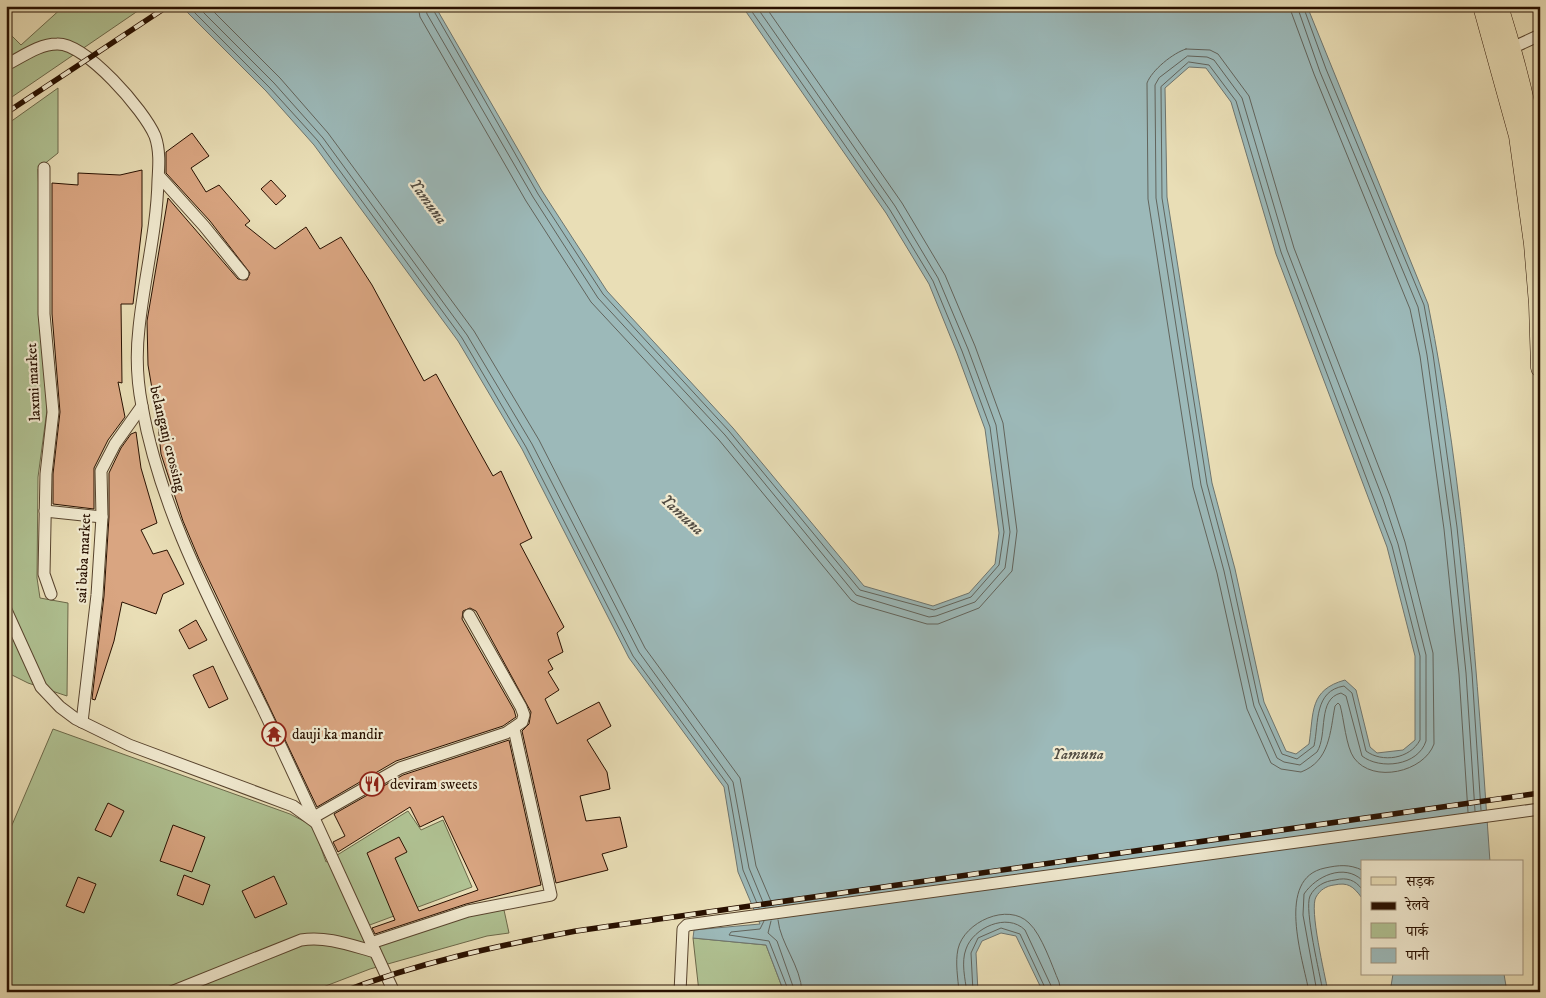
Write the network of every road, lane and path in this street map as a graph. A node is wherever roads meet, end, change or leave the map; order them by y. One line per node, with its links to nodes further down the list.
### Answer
1 (1482, 6): 11 (main road)
2 (1499, 6): 4 (main road)
3 (1540, 35): 4 (street)
4 (1512, 48): 6 (main road)
5 (6, 65): 8 (street, belanganj crossing)
6 (1537, 136): 9 (main road)
7 (44, 168): 13 (street, laxmi market)
8 (159, 176): 10 (street); 12 (street, belanganj crossing)
9 (1540, 179)
10 (243, 274)
11 (1540, 368)
12 (142, 406): 14 (street, sai baba market); 21 (street, belanganj crossing)
13 (45, 511): 14 (street); 15 (street, laxmi market)
14 (102, 518): 18 (street, sai baba market)
15 (50, 594)
16 (6, 610): 18 (street)
17 (469, 615): 19 (street)
18 (82, 722): 21 (street)
19 (514, 729): 21 (street); 22 (street)
20 (1540, 809): 25 (street)
21 (315, 820): 22 (street, belanganj crossing)
22 (373, 948): 23 (street); 24 (street, belanganj crossing)
23 (171, 992)
24 (394, 992)
25 (680, 992)

